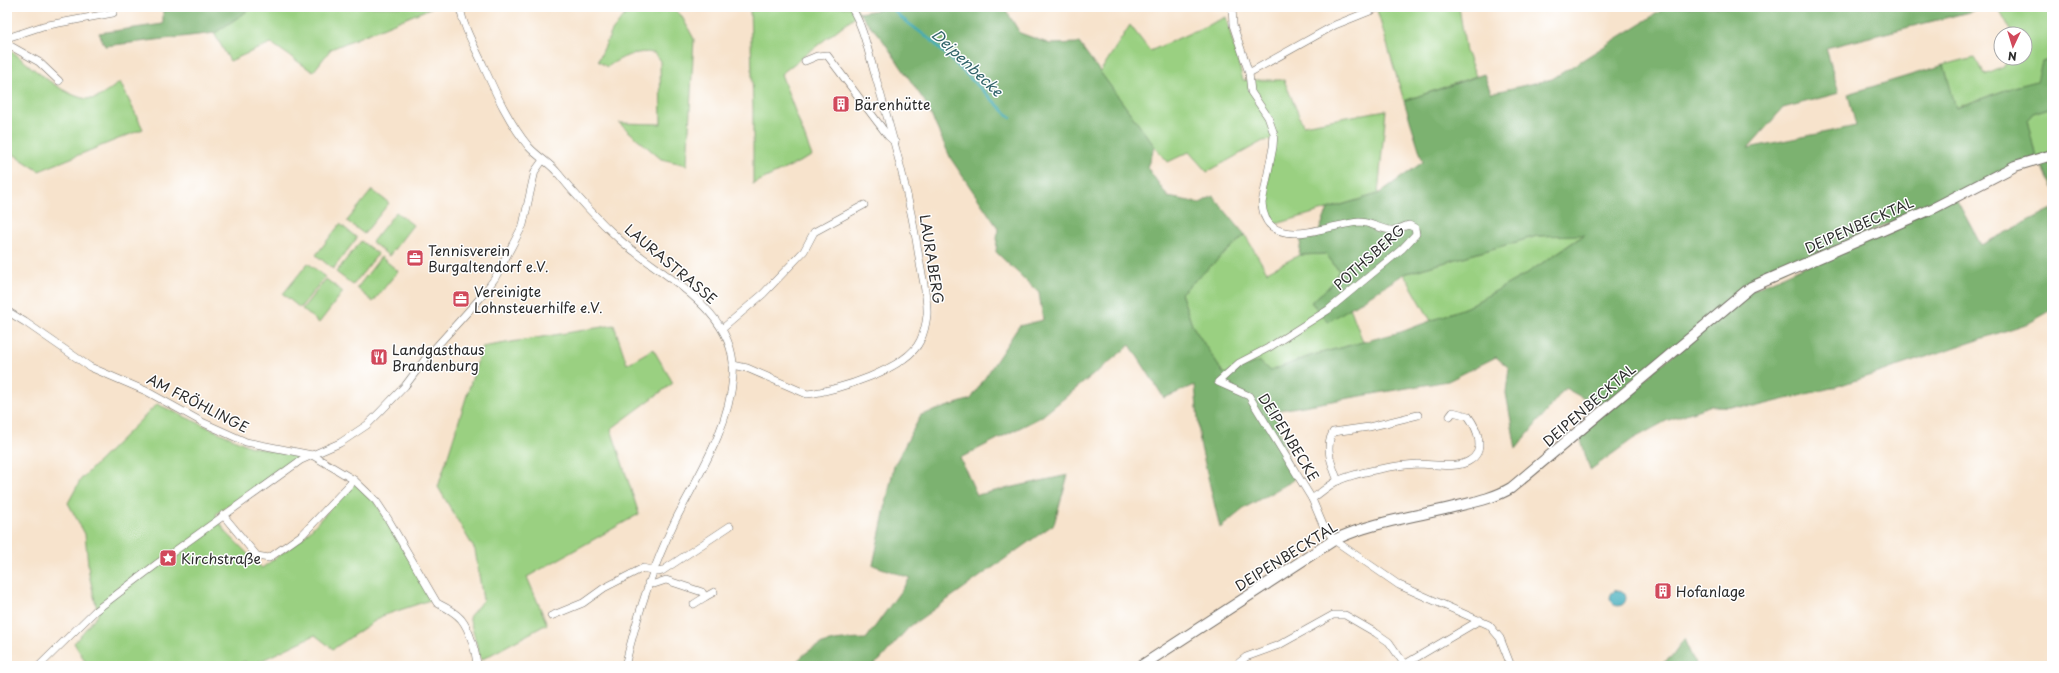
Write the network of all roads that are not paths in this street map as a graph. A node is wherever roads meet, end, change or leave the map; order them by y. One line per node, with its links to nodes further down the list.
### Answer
1 (460, 7): 13 (street, LAURASTRASSE)
2 (851, 7): 11 (street, LAURABERG)
3 (1232, 7): 9 (street, POTHSBERG)
4 (1380, 7): 9 (street)
5 (113, 13): 6 (street)
6 (7, 38)
7 (7, 44): 10 (street)
8 (805, 61): 11 (street, LAURABERG)
9 (1249, 73): 18 (street, POTHSBERG)
10 (59, 81)
11 (895, 142): 17 (street, LAURABERG)
12 (2052, 155): 27 (main road, DEIPENBECKTAL)
13 (542, 160): 16 (street, LAURASTRASSE); 21 (street)
14 (864, 205): 16 (street)
15 (7, 311): 21 (street, AM FRÖHLINGE)
16 (722, 329): 17 (street, LAURASTRASSE)
17 (734, 365): 28 (street, LAURASTRASSE)
18 (1218, 382): 24 (street, DEIPENBECKE)
19 (1418, 415): 23 (street)
20 (1450, 416): 23 (street)
21 (312, 455): 22 (street, AM FRÖHLINGE); 25 (street)
22 (354, 480): 25 (street); 38 (street, AM FRÖHLINGE)
23 (1338, 481): 24 (street)
24 (1312, 499): 27 (street, DEIPENBECKE)
25 (223, 515): 37 (street)
26 (730, 526): 28 (street)
27 (1334, 540): 34 (street, DEIPENBECKE); 40 (main road, DEIPENBECKTAL)
28 (652, 571): 29 (street, LAURASTRASSE); 33 (street)
29 (648, 583): 31 (street); 39 (street, LAURASTRASSE)
30 (714, 592): 31 (street)
31 (705, 597): 32 (street)
32 (694, 604)
33 (551, 616)
34 (1480, 620): 36 (street); 41 (street, DEIPENBECKE)
35 (1236, 665): 36 (street)
36 (1403, 665)
37 (39, 666)
38 (477, 666)
39 (625, 666)
40 (1141, 666)
41 (1511, 666)

